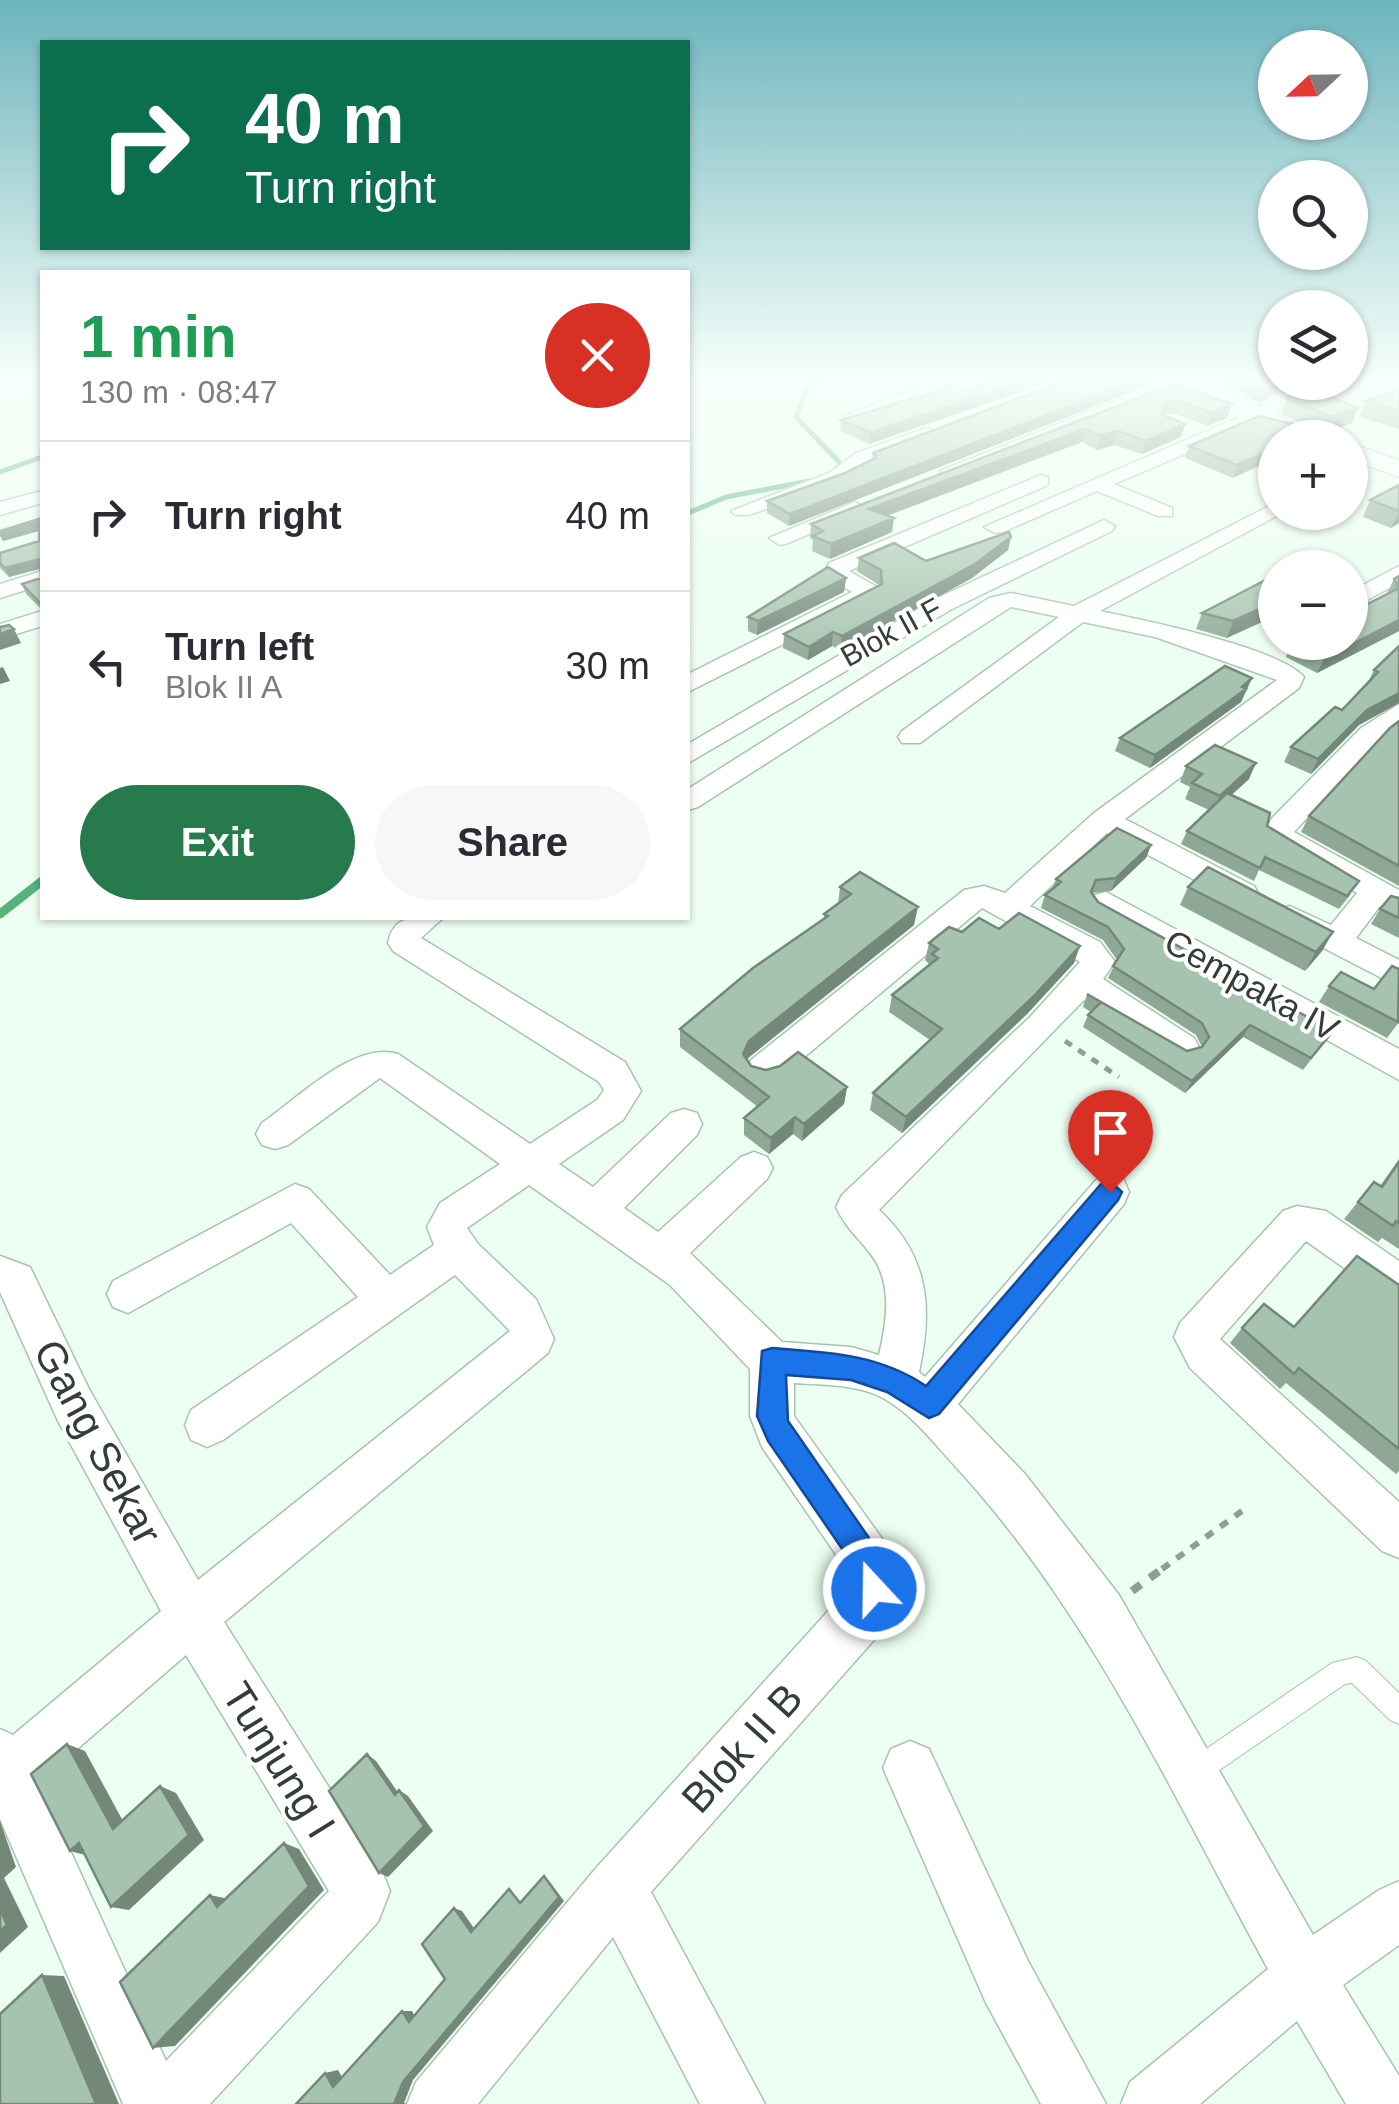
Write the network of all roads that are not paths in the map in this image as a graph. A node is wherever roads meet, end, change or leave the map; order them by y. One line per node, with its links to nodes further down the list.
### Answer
1 (830, 479): 7 (street)
2 (1108, 479): 4 (street)
3 (1041, 481): 10 (street)
4 (1096, 484): 8 (street); 12 (street)
5 (40, 498): 6 (street)
6 (0, 509)
7 (742, 511)
8 (1165, 512)
9 (1258, 518): 18 (street)
10 (898, 520): 13 (street); 23 (street)
11 (1104, 526): 28 (street, Blok II F)
12 (995, 527)
13 (780, 538)
14 (1399, 573): 16 (street)
15 (40, 579): 17 (street)
16 (1368, 591)
17 (0, 592)
18 (1082, 612): 22 (street); 26 (street); 29 (street)
19 (40, 619): 20 (street)
20 (0, 632)
21 (1258, 657): 22 (street)
22 (1253, 660): 30 (street)
23 (690, 683)
24 (1399, 712): 25 (street)
25 (1370, 734): 27 (street); 31 (street)
26 (912, 737)
27 (1399, 746)
28 (690, 753)
29 (690, 801)
30 (1104, 820): 33 (street); 35 (street)
31 (1387, 897): 35 (street)
32 (1106, 903): 39 (street, Cempaka IV)
33 (1008, 908): 37 (street); 40 (street)
34 (425, 920): 43 (street)
35 (1336, 941): 36 (street)
36 (1399, 975)
37 (1083, 983): 38 (street); 54 (street)
38 (1182, 1047)
39 (1399, 1066)
40 (764, 1070)
41 (684, 1124): 46 (street)
42 (274, 1134): 43 (street)
43 (527, 1165): 46 (street); 47 (street)
44 (754, 1168): 48 (street)
45 (1110, 1192): 54 (street)
46 (596, 1210): 48 (street)
47 (458, 1250): 52 (street); 57 (street)
48 (660, 1256): 53 (street)
49 (0, 1274): 57 (street, Gang Sekar)
50 (1399, 1284): 56 (street)
51 (128, 1294): 52 (street)
52 (386, 1299): 55 (street)
53 (772, 1361): 54 (street); 62 (street, Blok II B)
54 (912, 1393): 61 (street)
55 (206, 1426)
56 (1399, 1534)
57 (192, 1618): 60 (street); 66 (street, Tunjung I)
58 (1399, 1710): 61 (lane)
59 (910, 1768): 69 (street)
60 (3, 1770): 65 (street)
61 (1192, 1774): 64 (street)
62 (617, 1887): 67 (street, Blok II B); 68 (street)
63 (1399, 1910): 64 (street)
64 (1304, 1977): 70 (street); 71 (street)
65 (154, 2104)
66 (168, 2104)
67 (438, 2104)
68 (734, 2104)
69 (1075, 2104)
70 (1152, 2104)
71 (1382, 2104)

